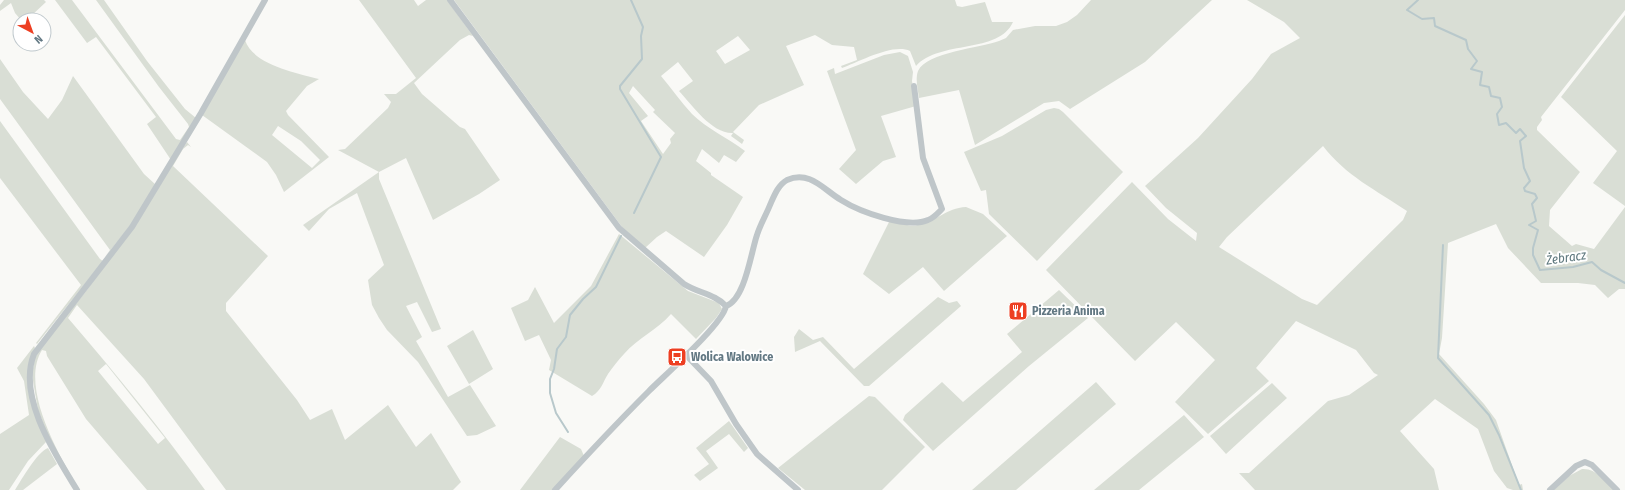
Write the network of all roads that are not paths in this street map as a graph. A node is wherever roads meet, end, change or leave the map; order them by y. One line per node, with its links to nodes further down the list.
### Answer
1 (265, 0): 6 (street)
2 (450, 0): 4 (street)
3 (914, 86): 4 (street)
4 (726, 306): 5 (street)
5 (686, 355): 7 (street); 8 (street)
6 (77, 490)
7 (555, 490)
8 (798, 490)
9 (1550, 490): 10 (street)
10 (1617, 490)

